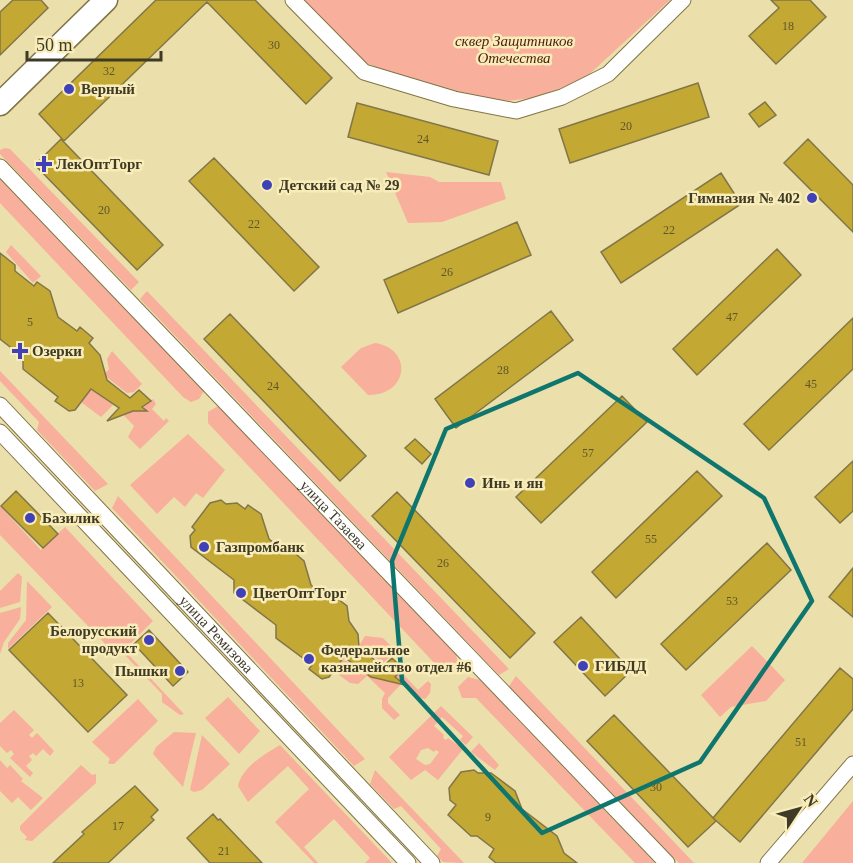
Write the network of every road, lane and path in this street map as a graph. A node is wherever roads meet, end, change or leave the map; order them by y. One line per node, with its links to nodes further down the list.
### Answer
1 (106, 0): 4 (street)
2 (293, 0): 3 (street)
3 (683, 0)
4 (0, 104)
5 (0, 167): 11 (street, улица Тазаева)
6 (0, 405): 10 (street, улица Ремизова)
7 (0, 432): 9 (street, улица Ремизова)
8 (853, 764): 12 (street)
9 (408, 863)
10 (432, 863)
11 (667, 863)
12 (768, 863)

